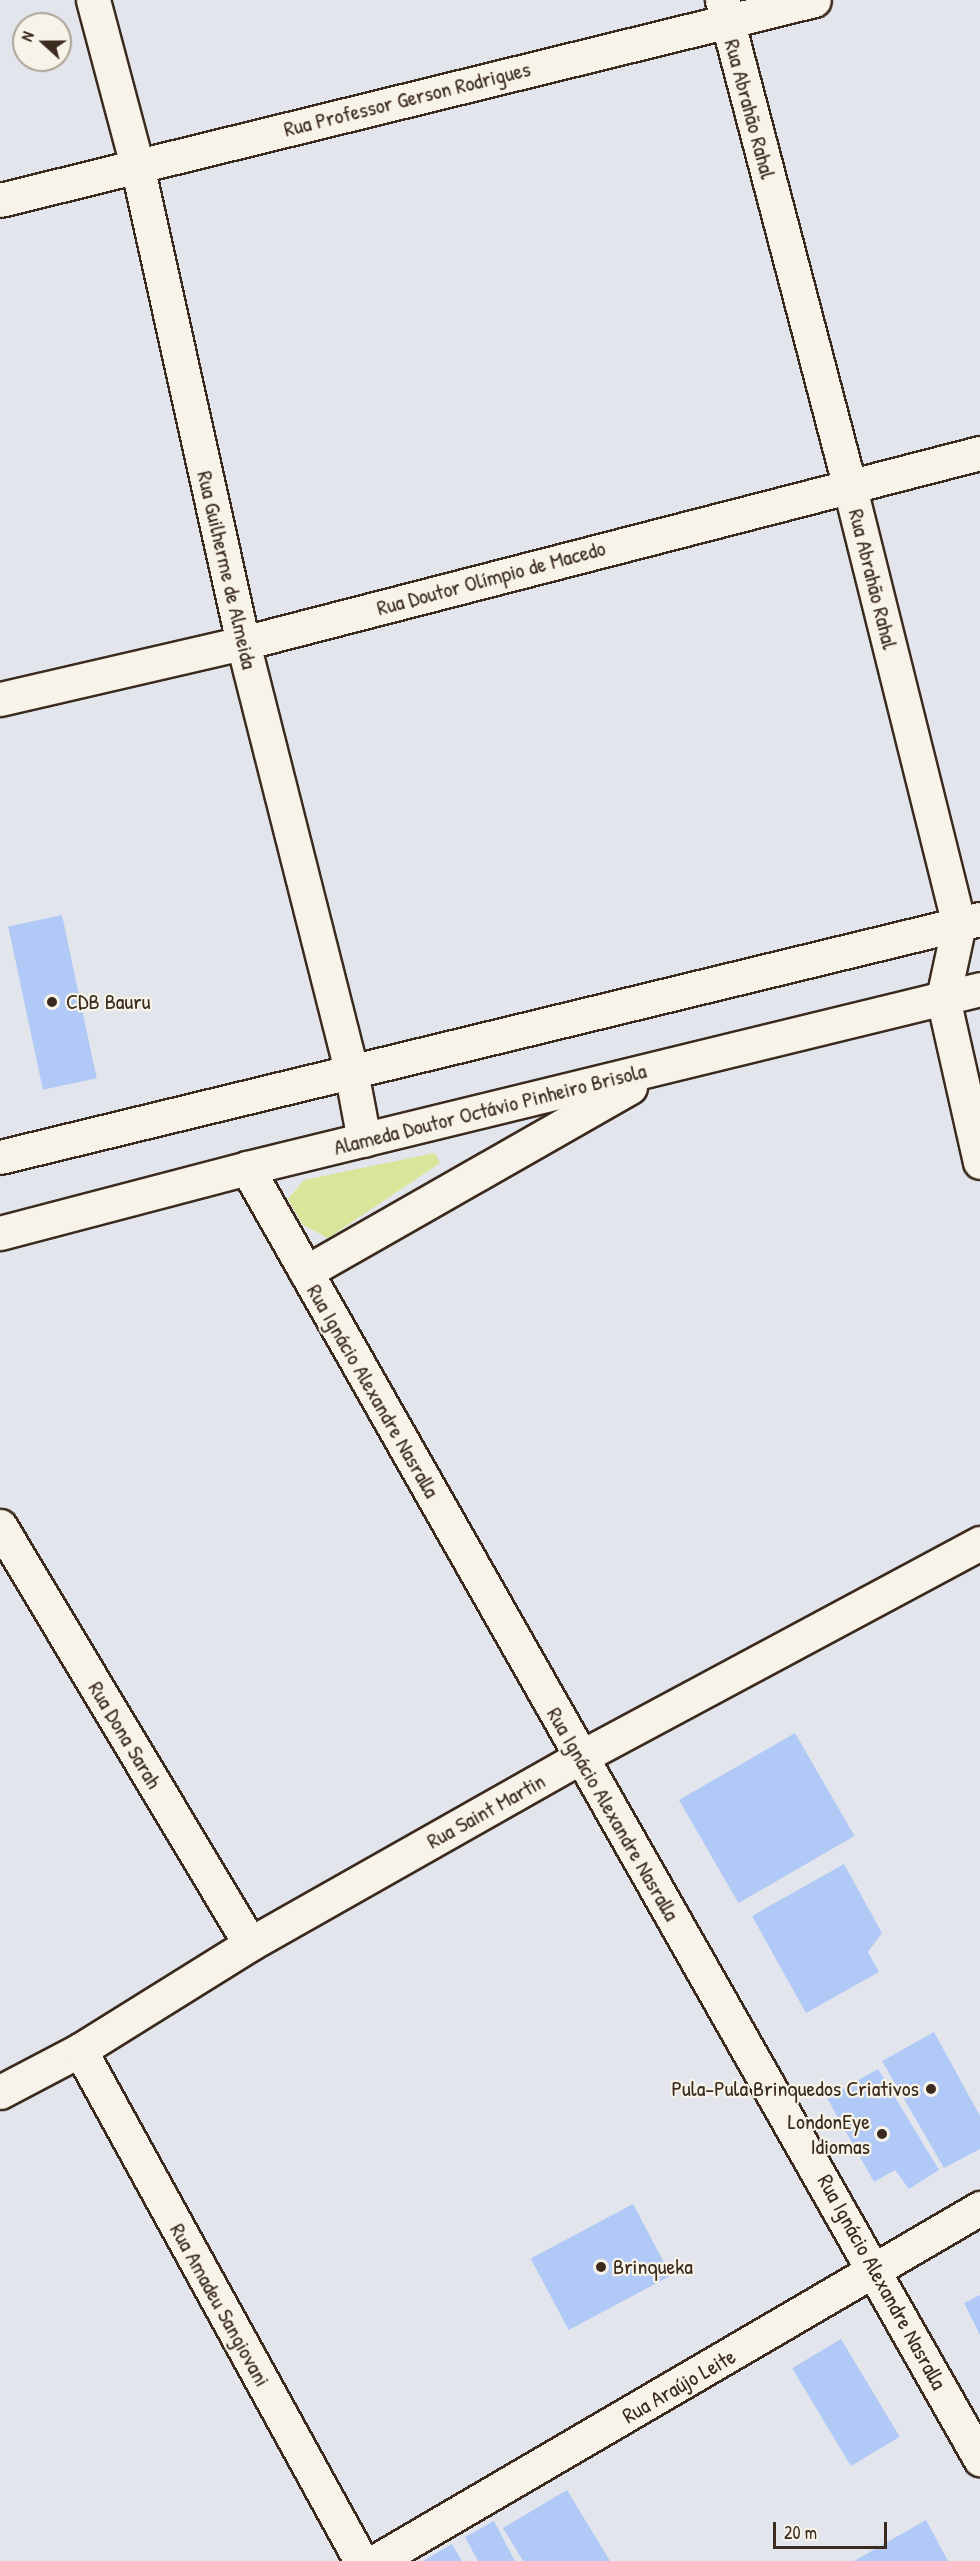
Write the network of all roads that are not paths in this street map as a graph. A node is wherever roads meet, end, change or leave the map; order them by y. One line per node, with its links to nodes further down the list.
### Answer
1 (93, 0): 4 (street, Rua Guilherme de Almeida)
2 (814, 0): 3 (street, Rua Professor Gerson Rodrigues)
3 (724, 11): 4 (street, Rua Professor Gerson Rodrigues); 7 (street, Rua Abrahão Rahal)
4 (137, 165): 5 (street, Rua Professor Gerson Rodrigues); 8 (street, Rua Guilherme de Almeida)
5 (0, 200)
6 (980, 453): 7 (street, Rua Doutor Olímpio de Macedo)
7 (849, 484): 8 (street, Rua Doutor Olímpio de Macedo); 10 (street, Rua Abrahão Rahal)
8 (243, 643): 9 (street, Rua Doutor Olímpio de Macedo); 14 (street, Rua Guilherme de Almeida)
9 (0, 699)
10 (969, 922): 12 (street, Rua Abrahão Rahal); 14 (street)
11 (980, 989): 12 (street, Alameda Doutor Octávio Pinheiro Brisola)
12 (943, 998): 13 (street, Alameda Doutor Octávio Pinheiro Brisola); 17 (street, Rua Abrahão Rahal)
13 (664, 1067): 15 (street, Alameda Doutor Octávio Pinheiro Brisola); 20 (street)
14 (351, 1071): 15 (street, Rua Guilherme de Almeida); 16 (street)
15 (364, 1140): 18 (street, Alameda Doutor Octávio Pinheiro Brisola)
16 (0, 1158)
17 (980, 1162)
18 (247, 1168): 19 (street, Alameda Doutor Octávio Pinheiro Brisola); 20 (street, Rua Ignácio Alexandre Nasralla)
19 (0, 1233)
20 (306, 1272): 23 (street, Rua Ignácio Alexandre Nasralla)
21 (0, 1526): 24 (street, Rua Dona Sarah)
22 (980, 1543): 23 (street, Rua Saint Martin)
23 (580, 1757): 24 (street, Rua Saint Martin); 28 (street, Rua Ignácio Alexandre Nasralla)
24 (250, 1944): 25 (street, Rua Saint Martin)
25 (80, 2050): 26 (street, Rua Saint Martin); 30 (street, Rua Amadeu Sangiovani)
26 (0, 2092)
27 (980, 2208): 28 (street, Rua Araújo Leite)
28 (877, 2271): 29 (street, Rua Ignácio Alexandre Nasralla); 31 (street, Rua Araújo Leite)
29 (980, 2459)
30 (361, 2561)
31 (376, 2561)

